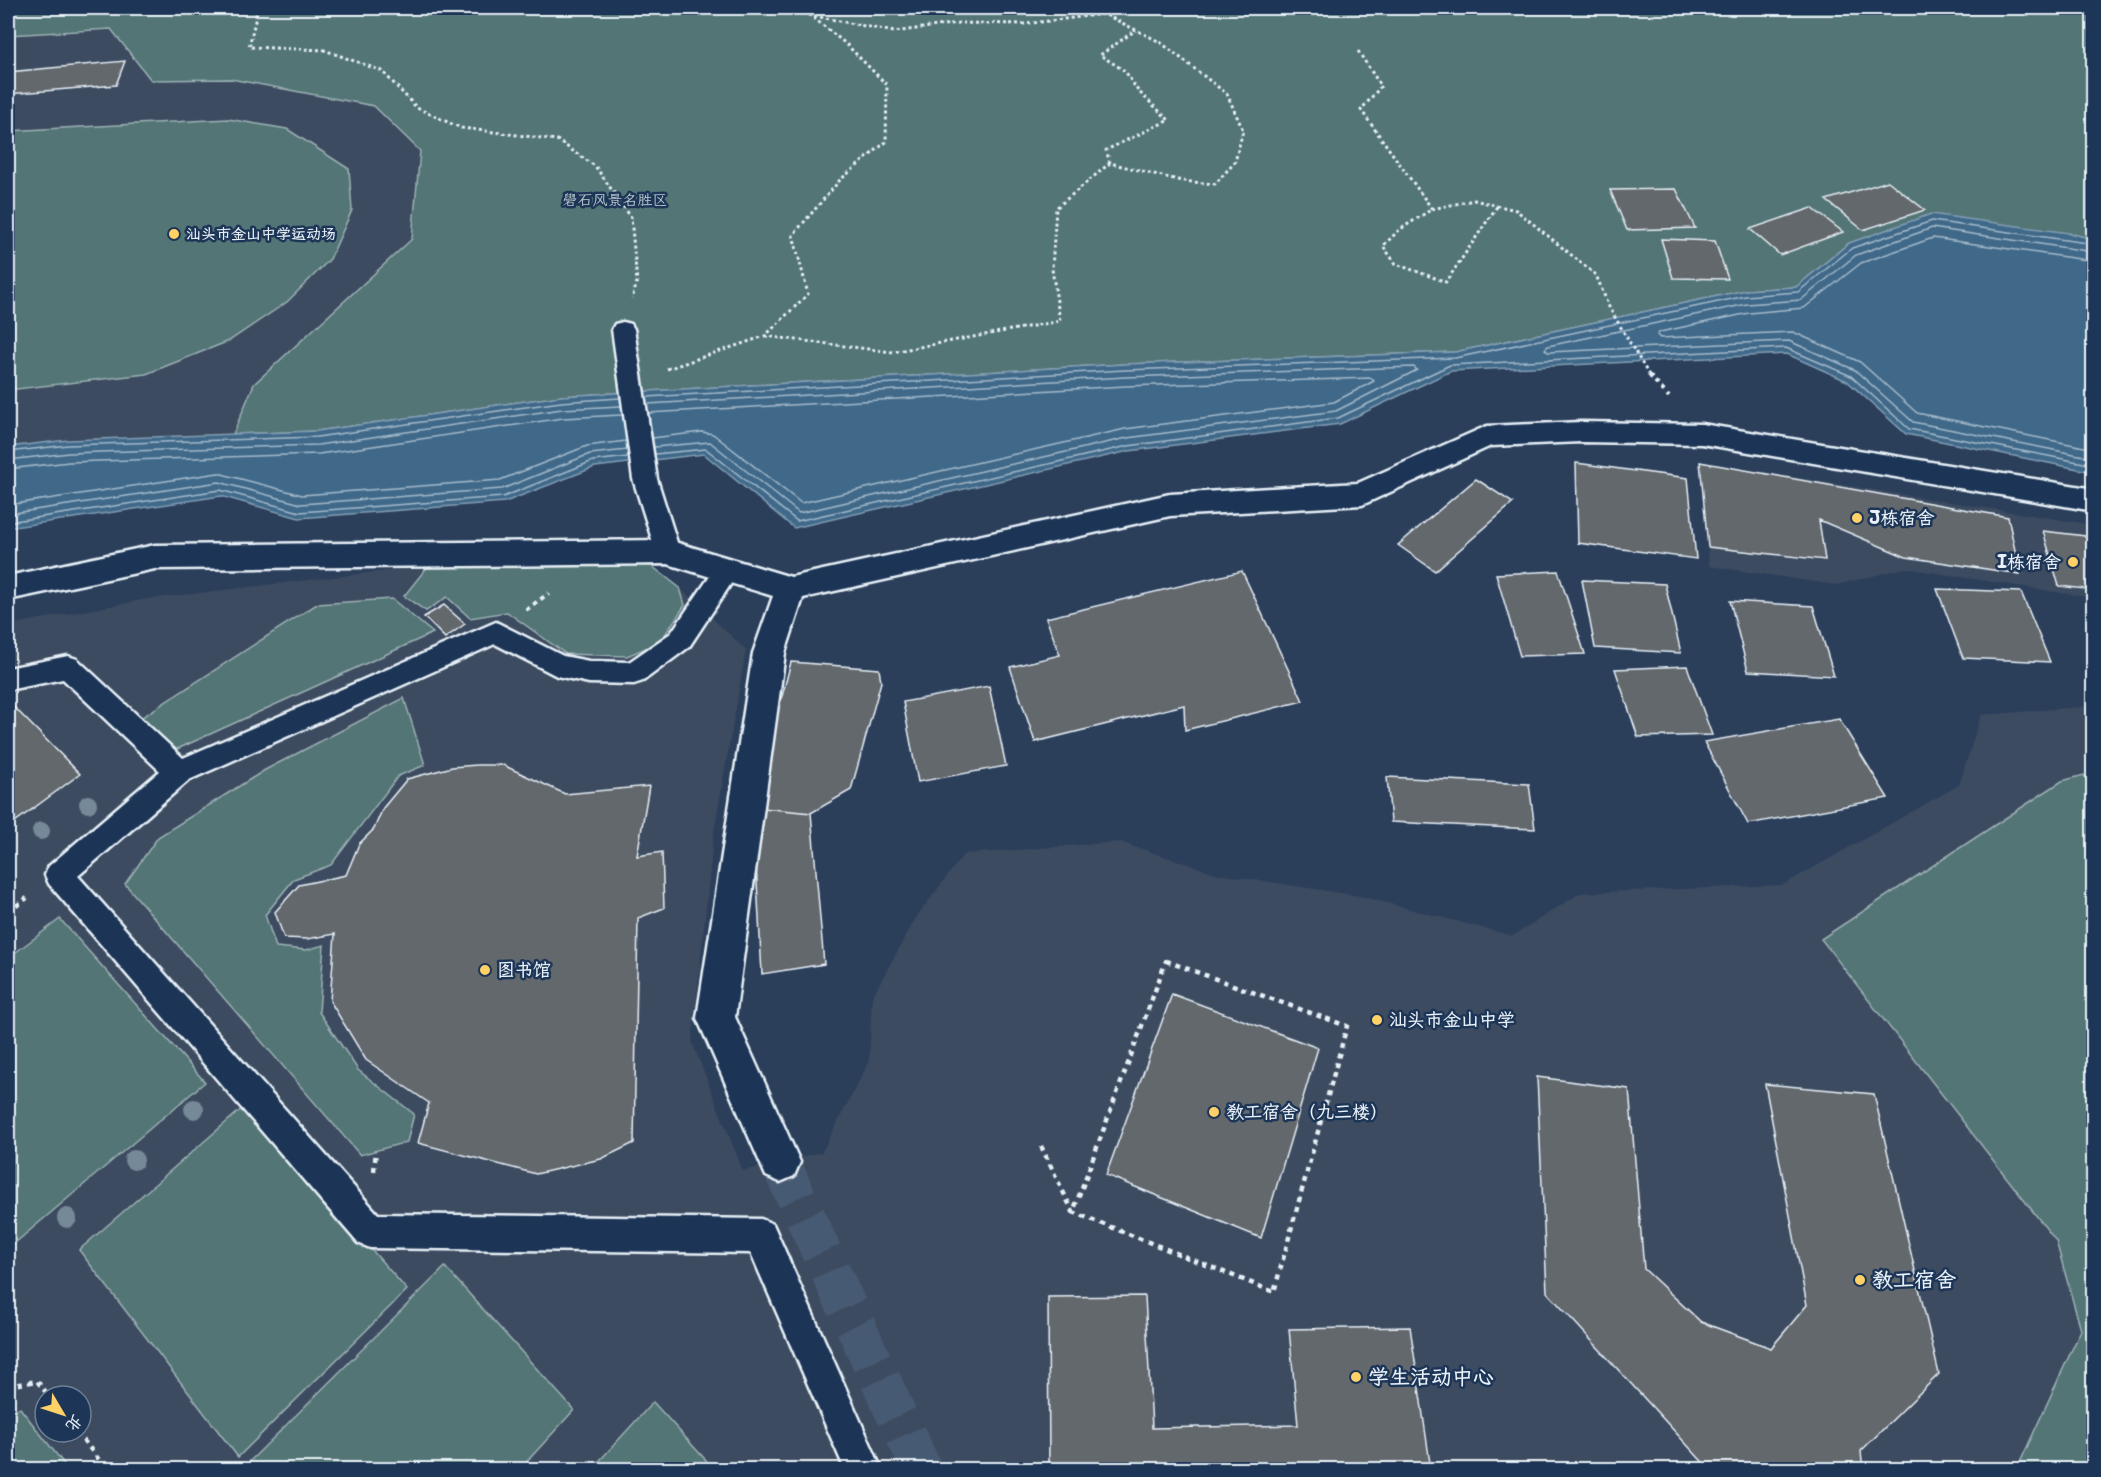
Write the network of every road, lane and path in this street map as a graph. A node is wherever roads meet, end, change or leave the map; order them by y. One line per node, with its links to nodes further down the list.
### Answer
1 (258, 8): 11 (path)
2 (793, 8): 5 (path)
3 (1104, 8): 4 (path)
4 (1104, 14): 5 (path); 6 (path)
5 (810, 15): 12 (path)
6 (1136, 30): 8 (path); 8 (path)
7 (1358, 51): 10 (path)
8 (1110, 164): 12 (path)
9 (1498, 205): 10 (path); 10 (path); 13 (path)
10 (1432, 209)
11 (623, 329): 14 (lane)
12 (765, 336): 14 (path)
13 (1648, 374)
14 (629, 380): 16 (lane)
15 (2094, 500): 19 (street)
16 (668, 552): 17 (street); 18 (street)
17 (728, 570): 19 (street); 21 (lane)
18 (8, 588)
19 (791, 589): 23 (street)
20 (8, 679): 21 (lane)
21 (178, 772): 29 (lane)
22 (1041, 1146): 24 (path)
23 (780, 1162)
24 (1072, 1212): 24 (path)
25 (39, 1384): 26 (path)
26 (8, 1386)
27 (86, 1444): 28 (path)
28 (107, 1470)
29 (864, 1470)

